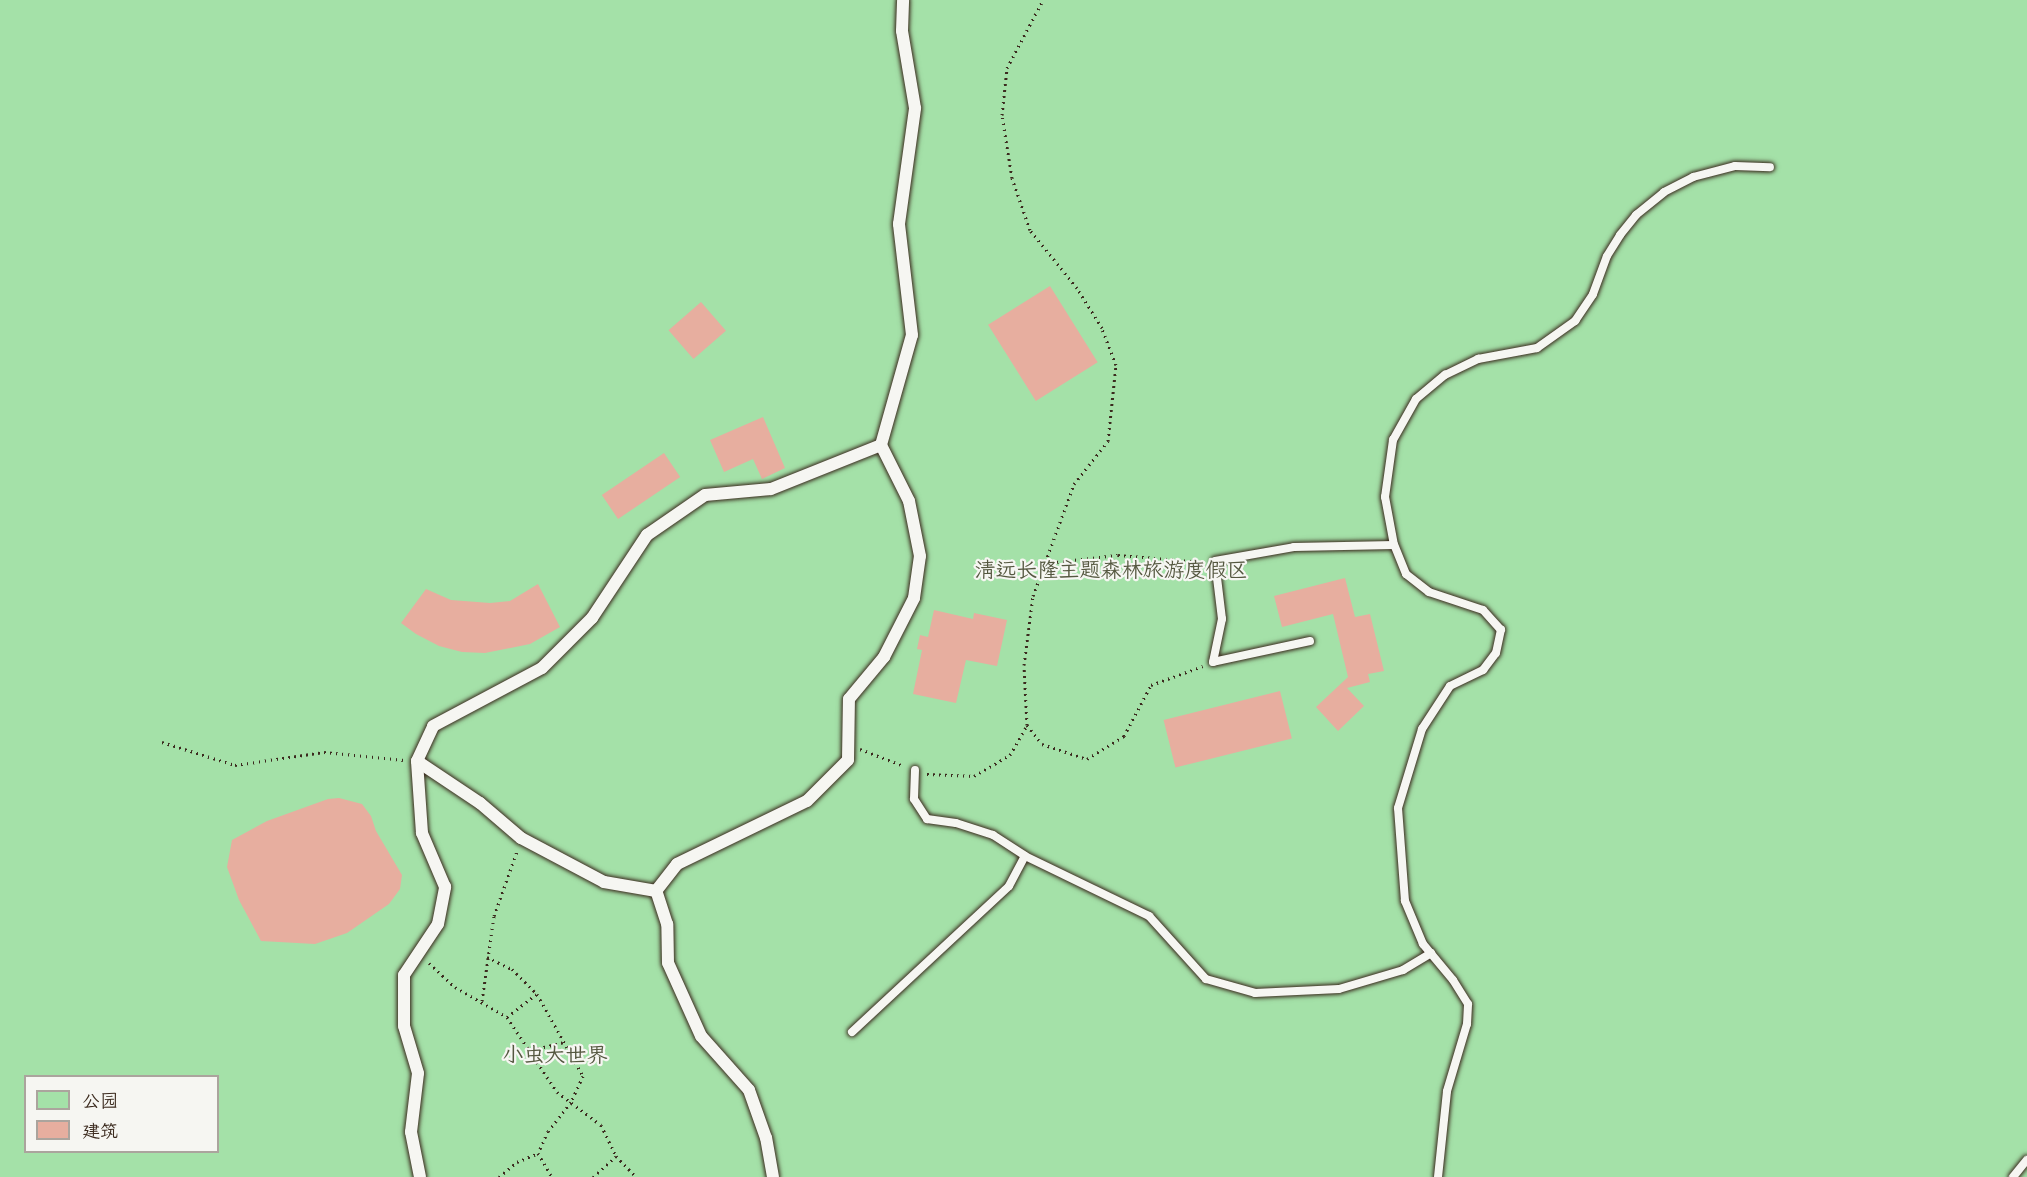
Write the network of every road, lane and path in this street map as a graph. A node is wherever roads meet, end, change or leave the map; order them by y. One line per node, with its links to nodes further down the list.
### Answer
1 (903, 0): 4 (street)
2 (1043, 0): 7 (path)
3 (1770, 167): 5 (lane)
4 (881, 445): 12 (street); 13 (street)
5 (1394, 545): 6 (lane); 19 (lane)
6 (1215, 561): 7 (path); 9 (lane)
7 (1045, 563): 10 (path)
8 (1310, 641): 9 (lane)
9 (1213, 662): 10 (path)
10 (1027, 725): 14 (path)
11 (162, 742): 13 (path)
12 (848, 744): 14 (path); 17 (street)
13 (417, 761): 15 (street); 18 (street)
14 (915, 770): 16 (lane)
15 (521, 838): 17 (street); 20 (path)
16 (1025, 856): 19 (lane); 24 (lane)
17 (656, 891): 36 (street)
18 (419, 953): 22 (path); 31 (street)
19 (1431, 953): 37 (lane)
20 (487, 957): 21 (path); 22 (path)
21 (537, 994): 23 (path); 25 (path)
22 (482, 1001): 23 (path)
23 (507, 1017): 26 (path)
24 (852, 1032)
25 (564, 1042): 26 (path); 27 (path)
26 (531, 1050): 27 (path)
27 (571, 1102): 28 (path); 29 (path)
28 (538, 1153): 32 (path); 33 (path)
29 (616, 1156): 34 (path); 35 (path)
30 (2027, 1160): 38 (lane)
31 (420, 1177)
32 (499, 1177)
33 (552, 1177)
34 (593, 1177)
35 (636, 1177)
36 (773, 1177)
37 (1438, 1177)
38 (2013, 1177)

